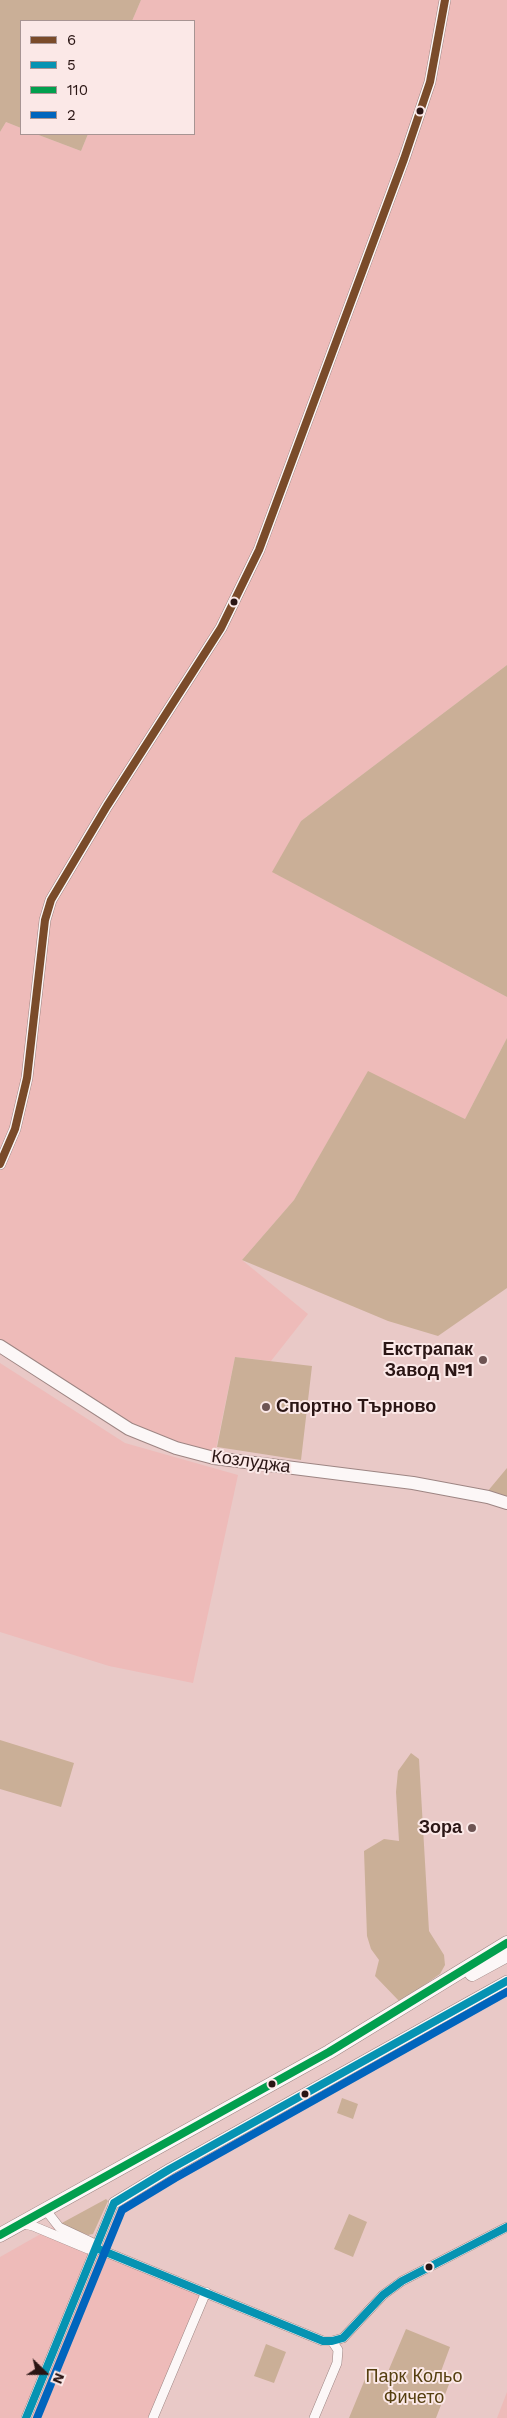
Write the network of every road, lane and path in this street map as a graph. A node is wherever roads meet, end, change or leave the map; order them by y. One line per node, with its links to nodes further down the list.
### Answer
1 (445, 0): 2 (street)
2 (0, 1164)
3 (0, 1346): 5 (main road, Козлуджа)
4 (0, 1350): 5 (main road, Козлуджа)
5 (18, 1358): 6 (main road, Козлуджа)
6 (507, 1503)
7 (507, 1943): 10 (main road)
8 (507, 1955): 10 (main road)
9 (507, 1981): 11 (street)
10 (328, 2052): 12 (main road)
11 (114, 2203): 16 (street)
12 (45, 2209): 13 (main road); 16 (street)
13 (20, 2223): 15 (main road); 16 (street)
14 (507, 2227): 18 (street)
15 (0, 2235)
16 (96, 2248): 17 (street); 19 (street)
17 (206, 2292): 18 (street); 20 (street)
18 (332, 2341): 21 (street)
19 (26, 2418)
20 (153, 2418)
21 (314, 2418)

